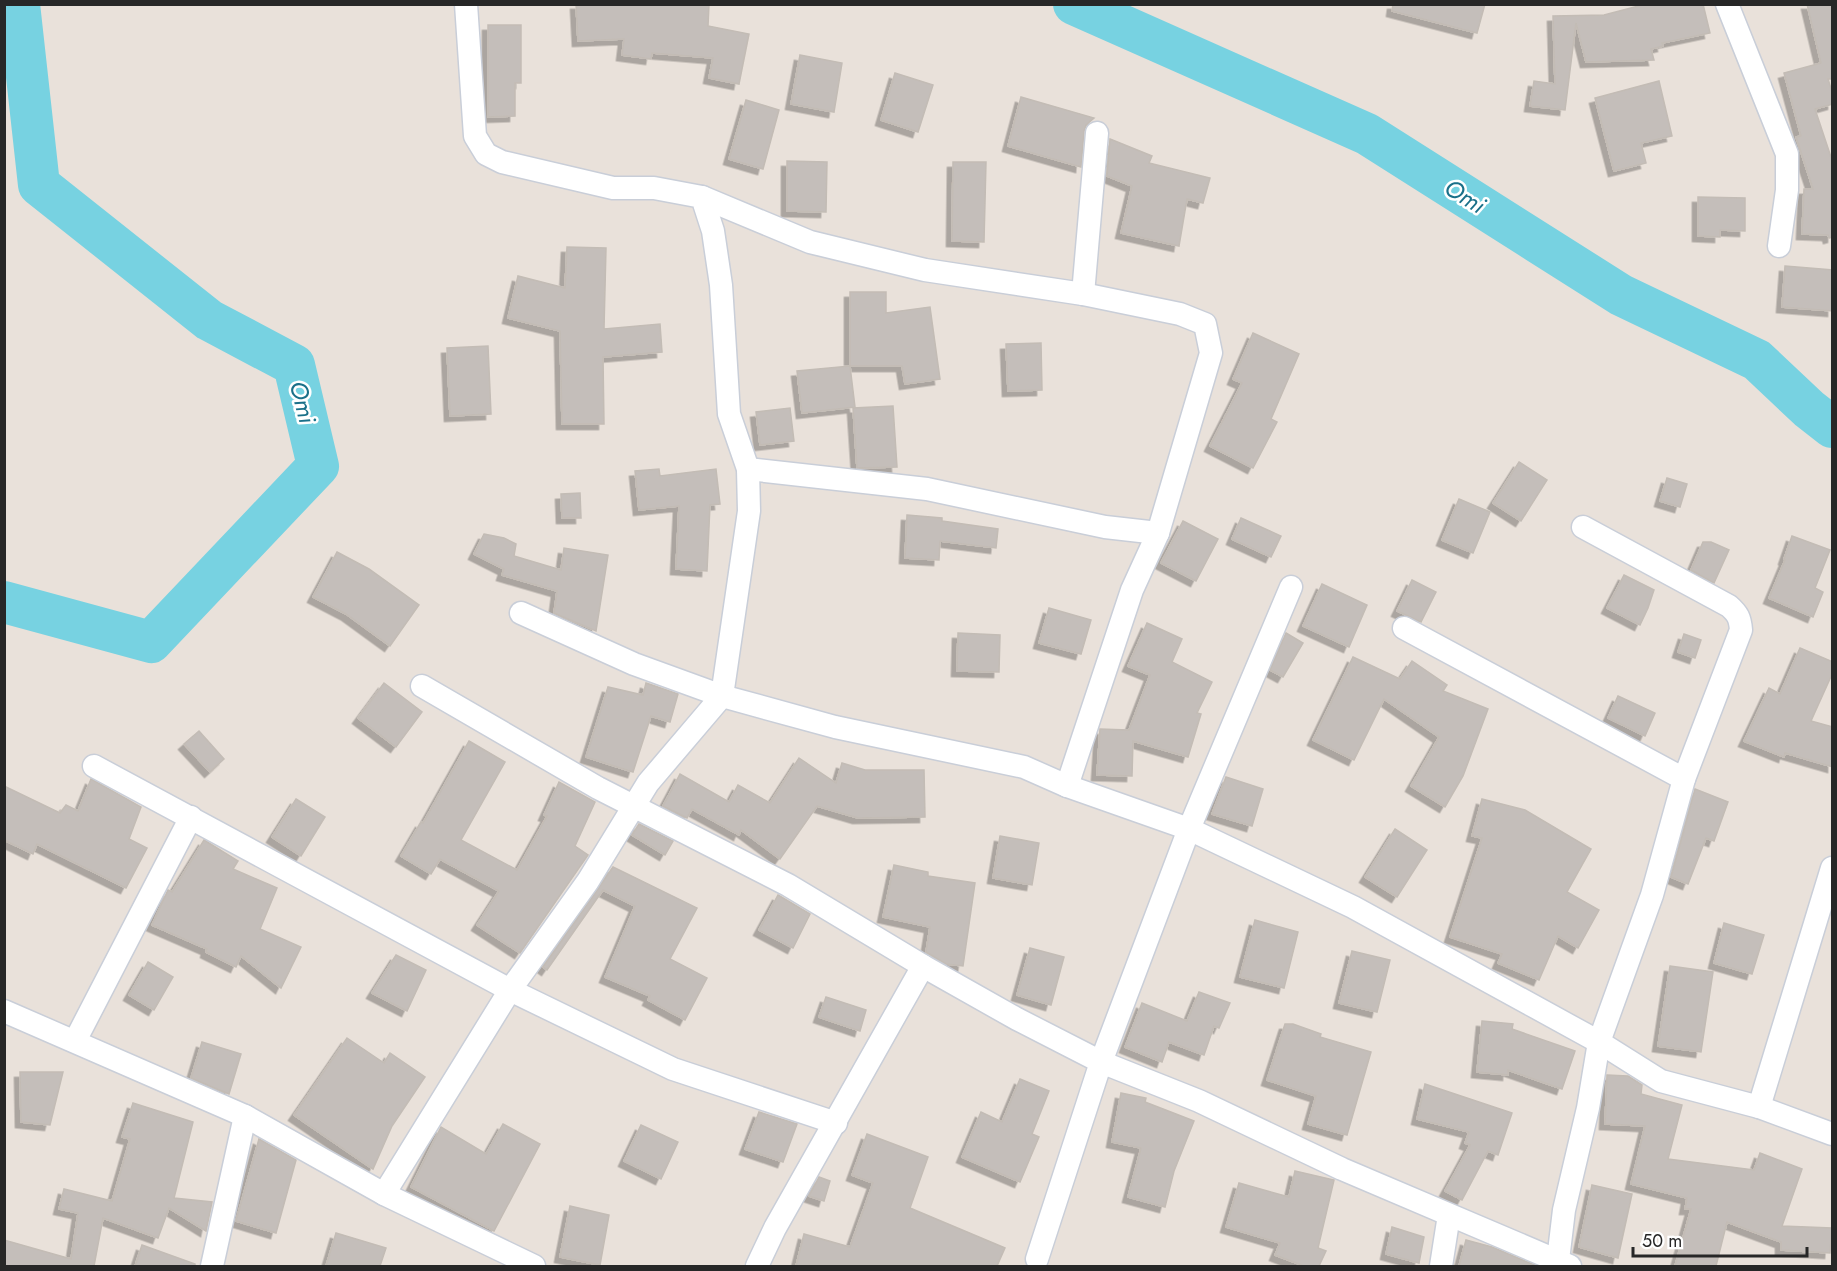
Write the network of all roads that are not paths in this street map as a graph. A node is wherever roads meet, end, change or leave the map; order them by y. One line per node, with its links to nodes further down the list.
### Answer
1 (466, 4): 4 (street)
2 (1727, 4): 5 (street)
3 (1097, 133): 6 (street)
4 (702, 197): 6 (street); 7 (street)
5 (1779, 246)
6 (1083, 294): 9 (street)
7 (748, 469): 9 (street); 14 (street)
8 (1583, 527): 16 (street)
9 (1158, 533): 17 (street)
10 (1291, 587): 20 (street)
11 (521, 613): 14 (street)
12 (1404, 628): 16 (street)
13 (422, 686): 18 (street)
14 (722, 696): 17 (street); 18 (street)
15 (94, 766): 19 (street)
16 (1684, 779): 26 (street)
17 (1067, 786): 20 (street)
18 (633, 807): 22 (street); 23 (street)
19 (191, 817): 23 (street); 25 (street)
20 (1189, 829): 26 (street); 27 (street)
21 (1833, 868): 28 (street)
22 (923, 966): 27 (street); 30 (street)
23 (510, 990): 30 (street); 32 (street)
24 (4, 1011): 25 (street)
25 (75, 1041): 29 (street)
26 (1599, 1042): 28 (street); 35 (street)
27 (1101, 1062): 33 (street); 34 (street)
28 (1759, 1107): 31 (street)
29 (245, 1116): 32 (street); 36 (street)
30 (836, 1123): 38 (street)
31 (1833, 1134)
32 (384, 1194): 37 (street)
33 (1449, 1215): 35 (street); 39 (street)
34 (1037, 1259)
35 (1565, 1263)
36 (212, 1266)
37 (534, 1266)
38 (757, 1266)
39 (1441, 1266)

